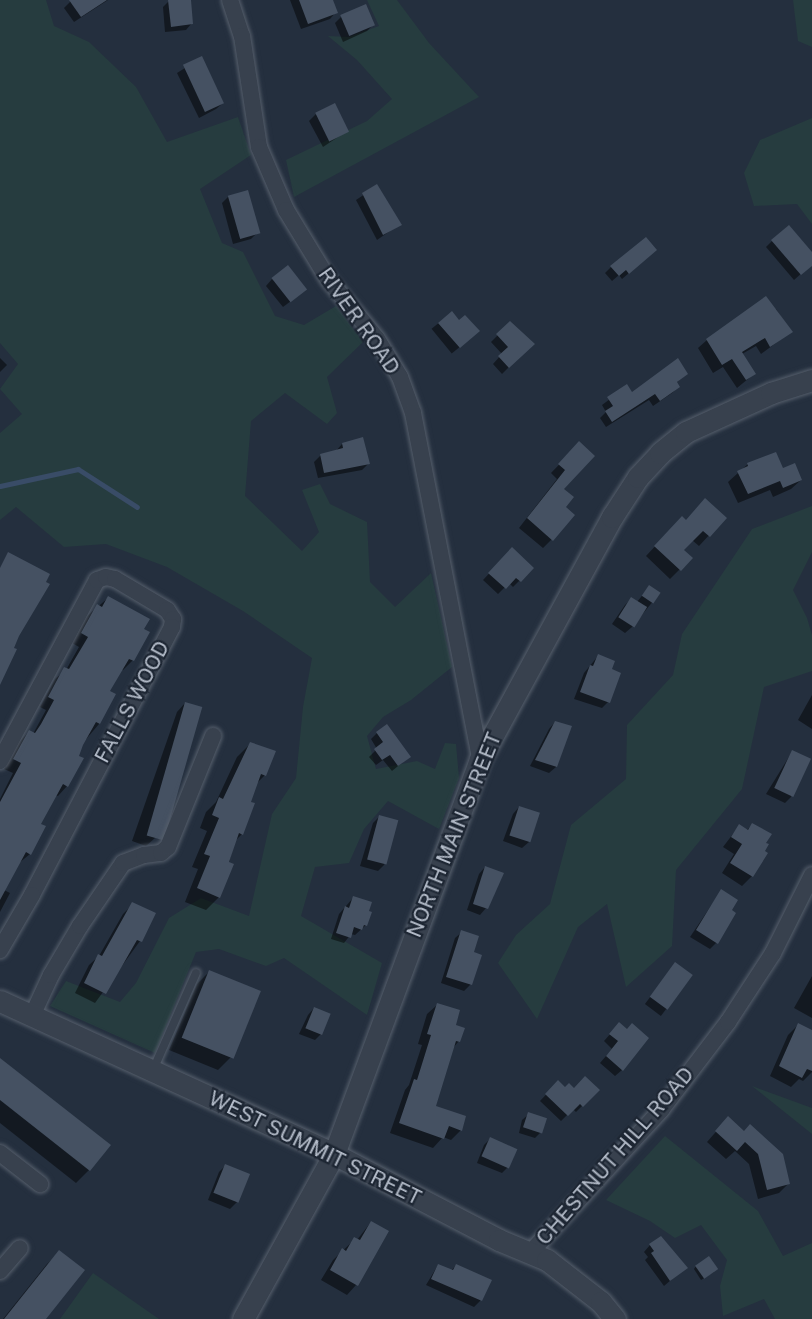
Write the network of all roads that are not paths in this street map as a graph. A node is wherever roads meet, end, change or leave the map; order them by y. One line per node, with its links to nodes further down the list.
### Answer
1 (230, 0): 4 (street, RIVER ROAD)
2 (812, 380): 4 (street, NORTH MAIN STREET)
3 (213, 736): 10 (street)
4 (480, 759): 13 (street, NORTH MAIN STREET)
5 (0, 761): 7 (street, FALLS WOOD)
6 (812, 875): 16 (street, CHESTNUT HILL ROAD)
7 (0, 950)
8 (196, 973): 11 (lane)
9 (0, 1000): 10 (street, WEST SUMMIT STREET)
10 (32, 1016): 11 (street, WEST SUMMIT STREET)
11 (152, 1070): 13 (street, WEST SUMMIT STREET)
12 (0, 1153): 14 (street)
13 (333, 1154): 16 (street, WEST SUMMIT STREET); 18 (street, NORTH MAIN STREET)
14 (40, 1184)
15 (20, 1248): 17 (street)
16 (530, 1253): 21 (street, WEST SUMMIT STREET)
17 (0, 1271)
18 (258, 1292): 19 (street, NORTH MAIN STREET); 20 (street, NORTH MAIN STREET)
19 (243, 1319)
20 (258, 1319)
21 (615, 1319)

